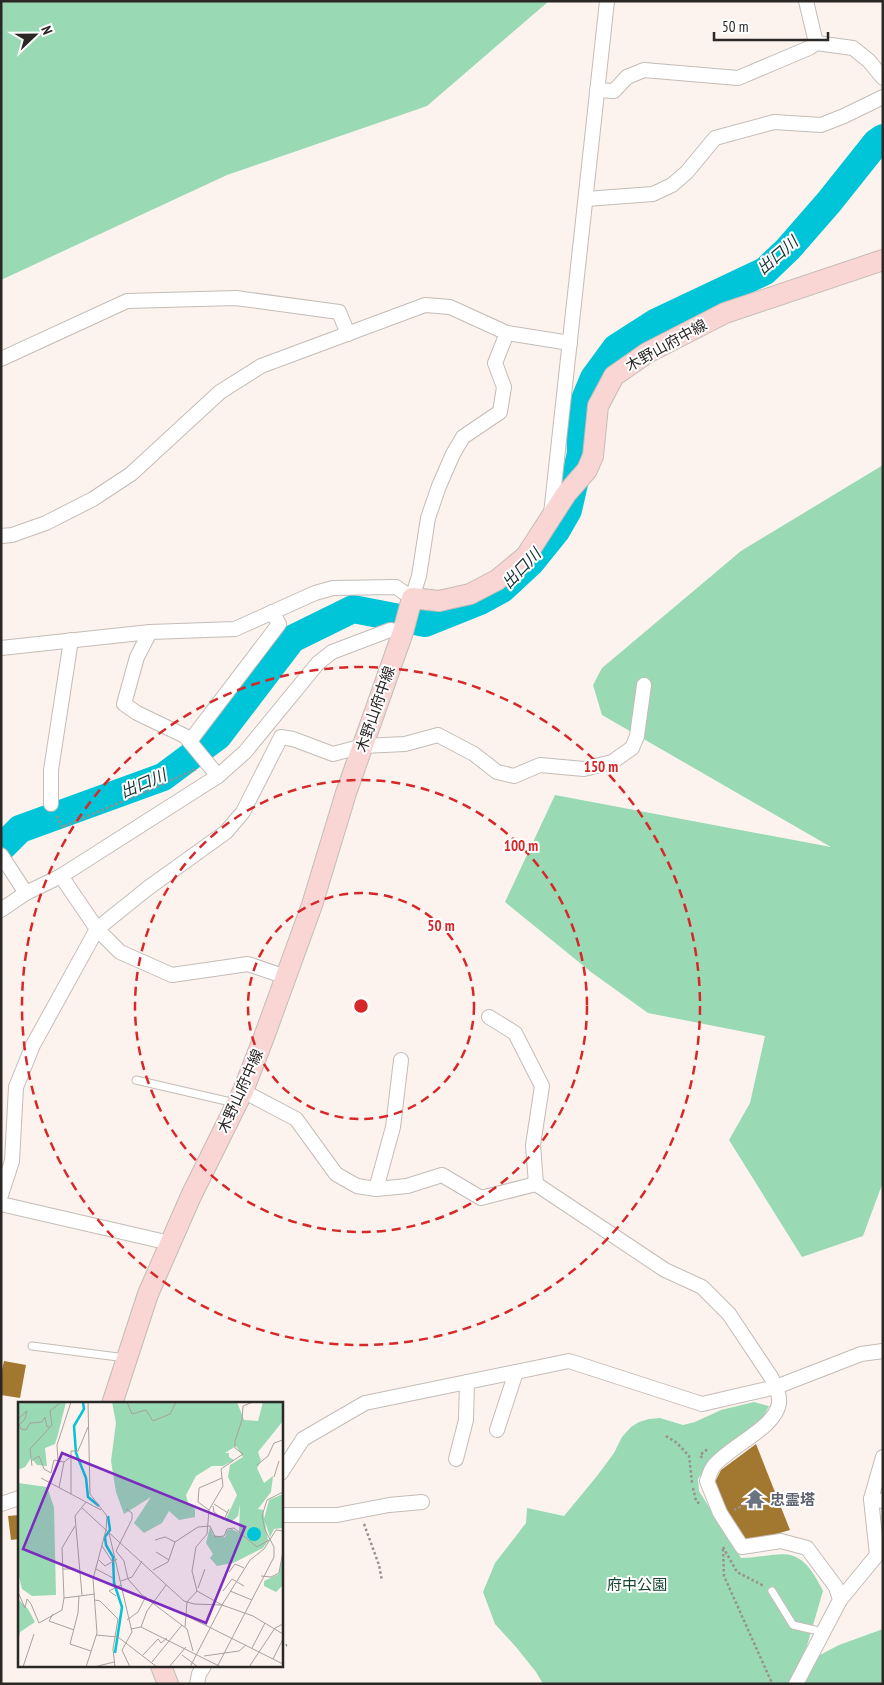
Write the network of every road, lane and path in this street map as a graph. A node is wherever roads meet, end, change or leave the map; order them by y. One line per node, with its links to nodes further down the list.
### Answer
1 (607, 1): 5 (street)
2 (806, 1): 3 (street)
3 (816, 43): 4 (street); 5 (street)
4 (883, 78)
5 (597, 90): 7 (street)
6 (883, 97): 7 (street)
7 (586, 199): 11 (street)
8 (883, 260): 13 (main road, 木野山府中線)
9 (507, 333): 10 (street); 11 (street); 15 (street)
10 (348, 334): 12 (street); 14 (street)
11 (570, 343): 13 (street)
12 (1, 359)
13 (550, 520): 15 (main road, 木野山府中線)
14 (1, 536)
15 (411, 601): 16 (street); 18 (main road, 木野山府中線)
16 (272, 612): 17 (street); 22 (street)
17 (150, 632): 19 (street); 22 (street)
18 (402, 632): 23 (main road, 木野山府中線); 25 (street)
19 (71, 640): 20 (street); 26 (street)
20 (1, 648)
21 (644, 685): 23 (street)
22 (190, 741): 24 (street)
23 (363, 746): 32 (street); 33 (main road, 木野山府中線)
24 (209, 763): 25 (street); 27 (path)
25 (218, 776): 29 (street)
26 (51, 804)
27 (62, 827)
28 (5, 860): 30 (street)
29 (61, 876): 30 (street); 32 (street)
30 (26, 893): 31 (street)
31 (1, 910)
32 (96, 929): 33 (street); 38 (street)
33 (286, 977): 37 (main road, 木野山府中線)
34 (489, 1017): 39 (street)
35 (401, 1060): 40 (street)
36 (136, 1080): 37 (lane)
37 (239, 1097): 40 (street); 43 (main road, 木野山府中線)
38 (8, 1120): 41 (street)
39 (536, 1184): 40 (street); 49 (street)
40 (376, 1189)
41 (1, 1195)
42 (1, 1204): 43 (street)
43 (170, 1243): 46 (main road, 木野山府中線)
44 (32, 1346): 46 (lane)
45 (883, 1351): 49 (street)
46 (126, 1358): 50 (main road, 木野山府中線)
47 (516, 1372): 48 (street); 49 (street); 51 (street)
48 (467, 1382): 54 (street); 55 (street)
49 (776, 1387): 67 (street)
50 (113, 1402)
51 (497, 1430)
52 (666, 1436): 58 (path)
53 (883, 1457): 57 (street)
54 (456, 1459)
55 (282, 1471)
56 (18, 1498): 61 (street)
57 (877, 1500): 67 (street)
58 (696, 1501)
59 (422, 1502): 63 (street)
60 (748, 1503): 62 (path)
61 (1, 1504)
62 (732, 1510)
63 (359, 1511): 64 (street); 65 (path)
64 (282, 1515)
65 (382, 1581)
66 (772, 1591): 68 (lane); 75 (path)
67 (840, 1600): 68 (street)
68 (824, 1632): 76 (street)
69 (286, 1645): 70 (path)
70 (282, 1646)
71 (162, 1668): 73 (main road)
72 (203, 1668): 74 (street)
73 (168, 1684)
74 (197, 1684)
75 (768, 1684)
76 (796, 1684)

